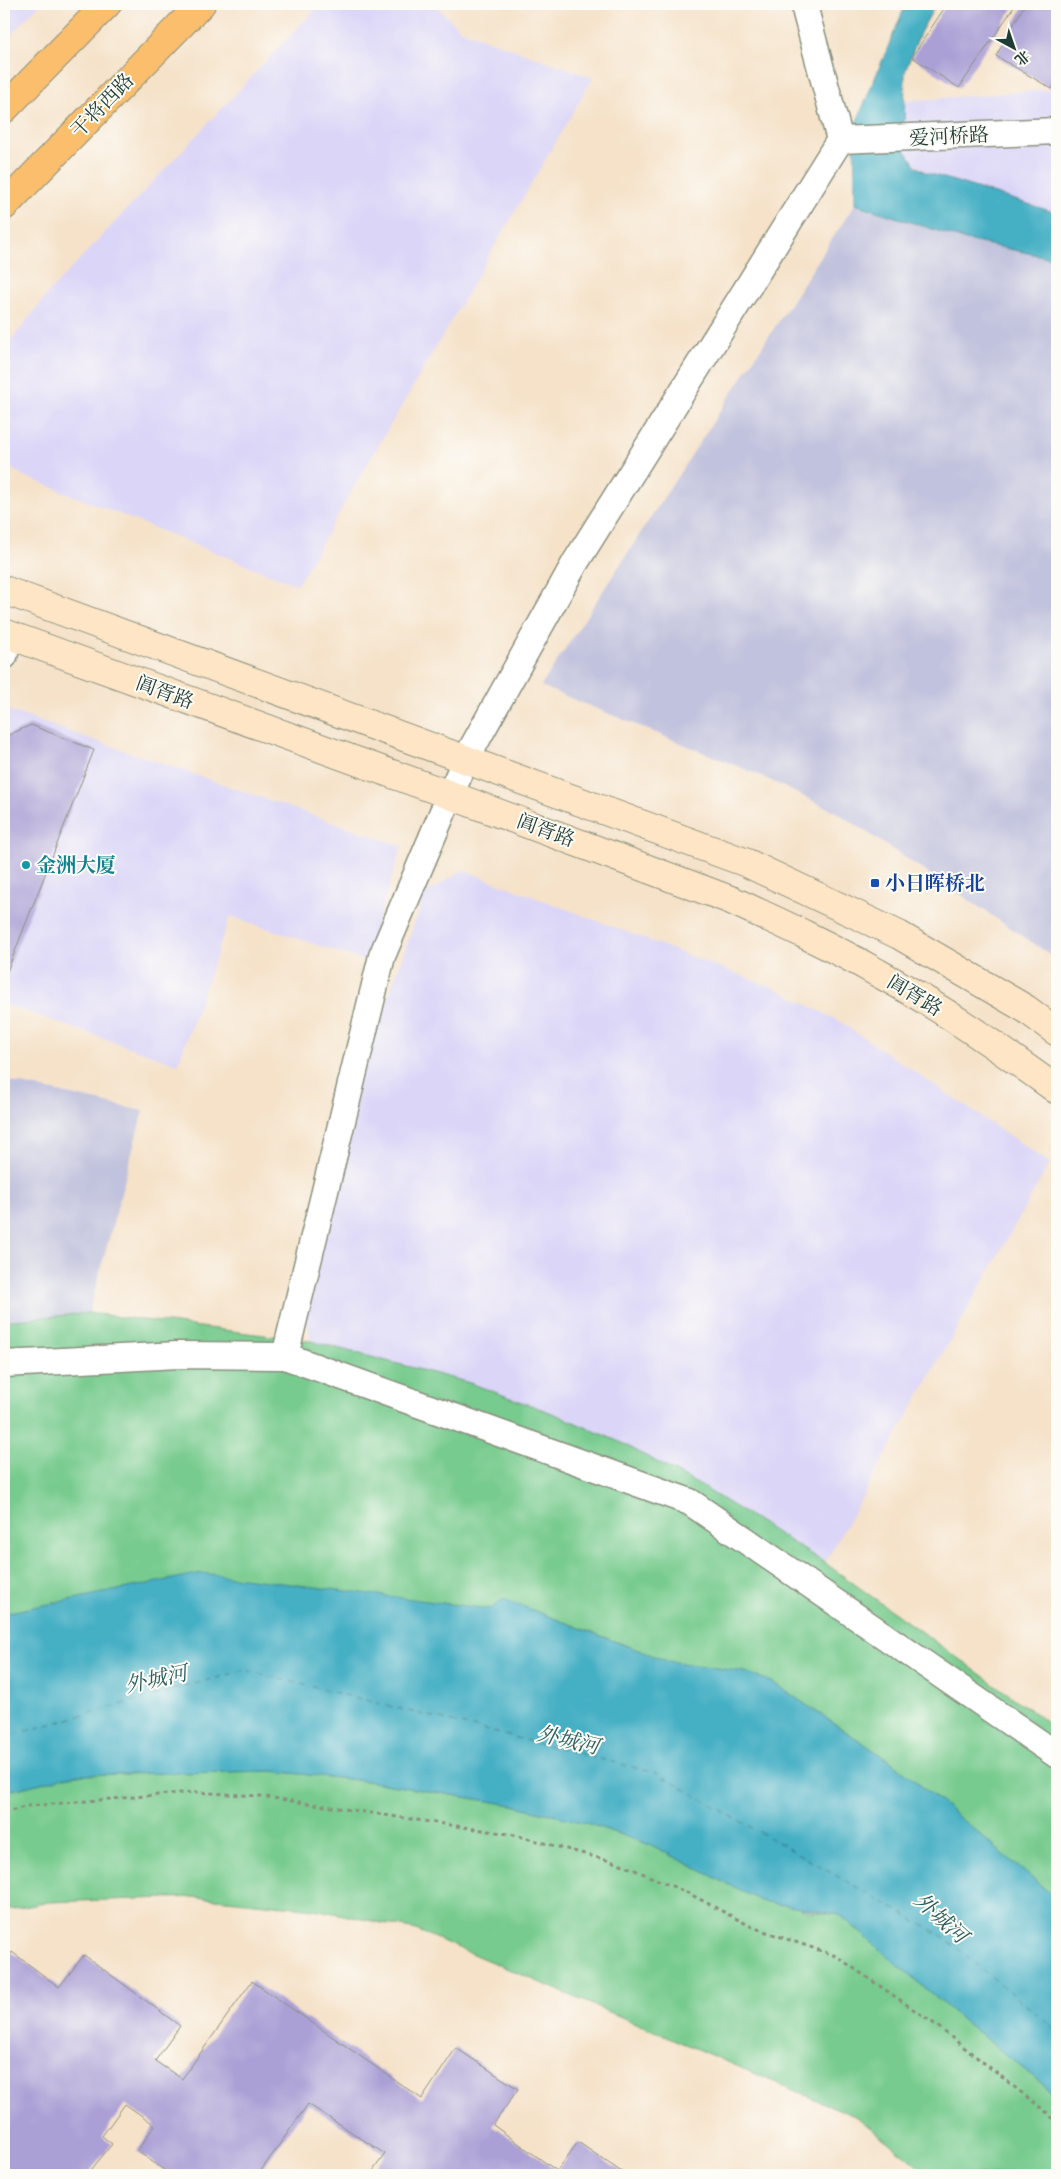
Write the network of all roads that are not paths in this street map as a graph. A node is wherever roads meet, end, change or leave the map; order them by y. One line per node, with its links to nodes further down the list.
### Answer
1 (107, 4): 4 (main road)
2 (201, 4): 7 (main road, 干将西路)
3 (806, 4): 6 (street)
4 (4, 109)
5 (1057, 131): 6 (street, 爱河桥路)
6 (845, 140): 10 (street)
7 (4, 206)
8 (4, 590): 10 (main road, 阊胥路)
9 (6, 642): 11 (main road, 阊胥路)
10 (466, 759): 11 (street); 12 (main road, 阊胥路)
11 (450, 795): 13 (main road, 阊胥路); 14 (street)
12 (1057, 1032)
13 (1057, 1090)
14 (285, 1356): 15 (street); 16 (street)
15 (4, 1364)
16 (1057, 1755)

